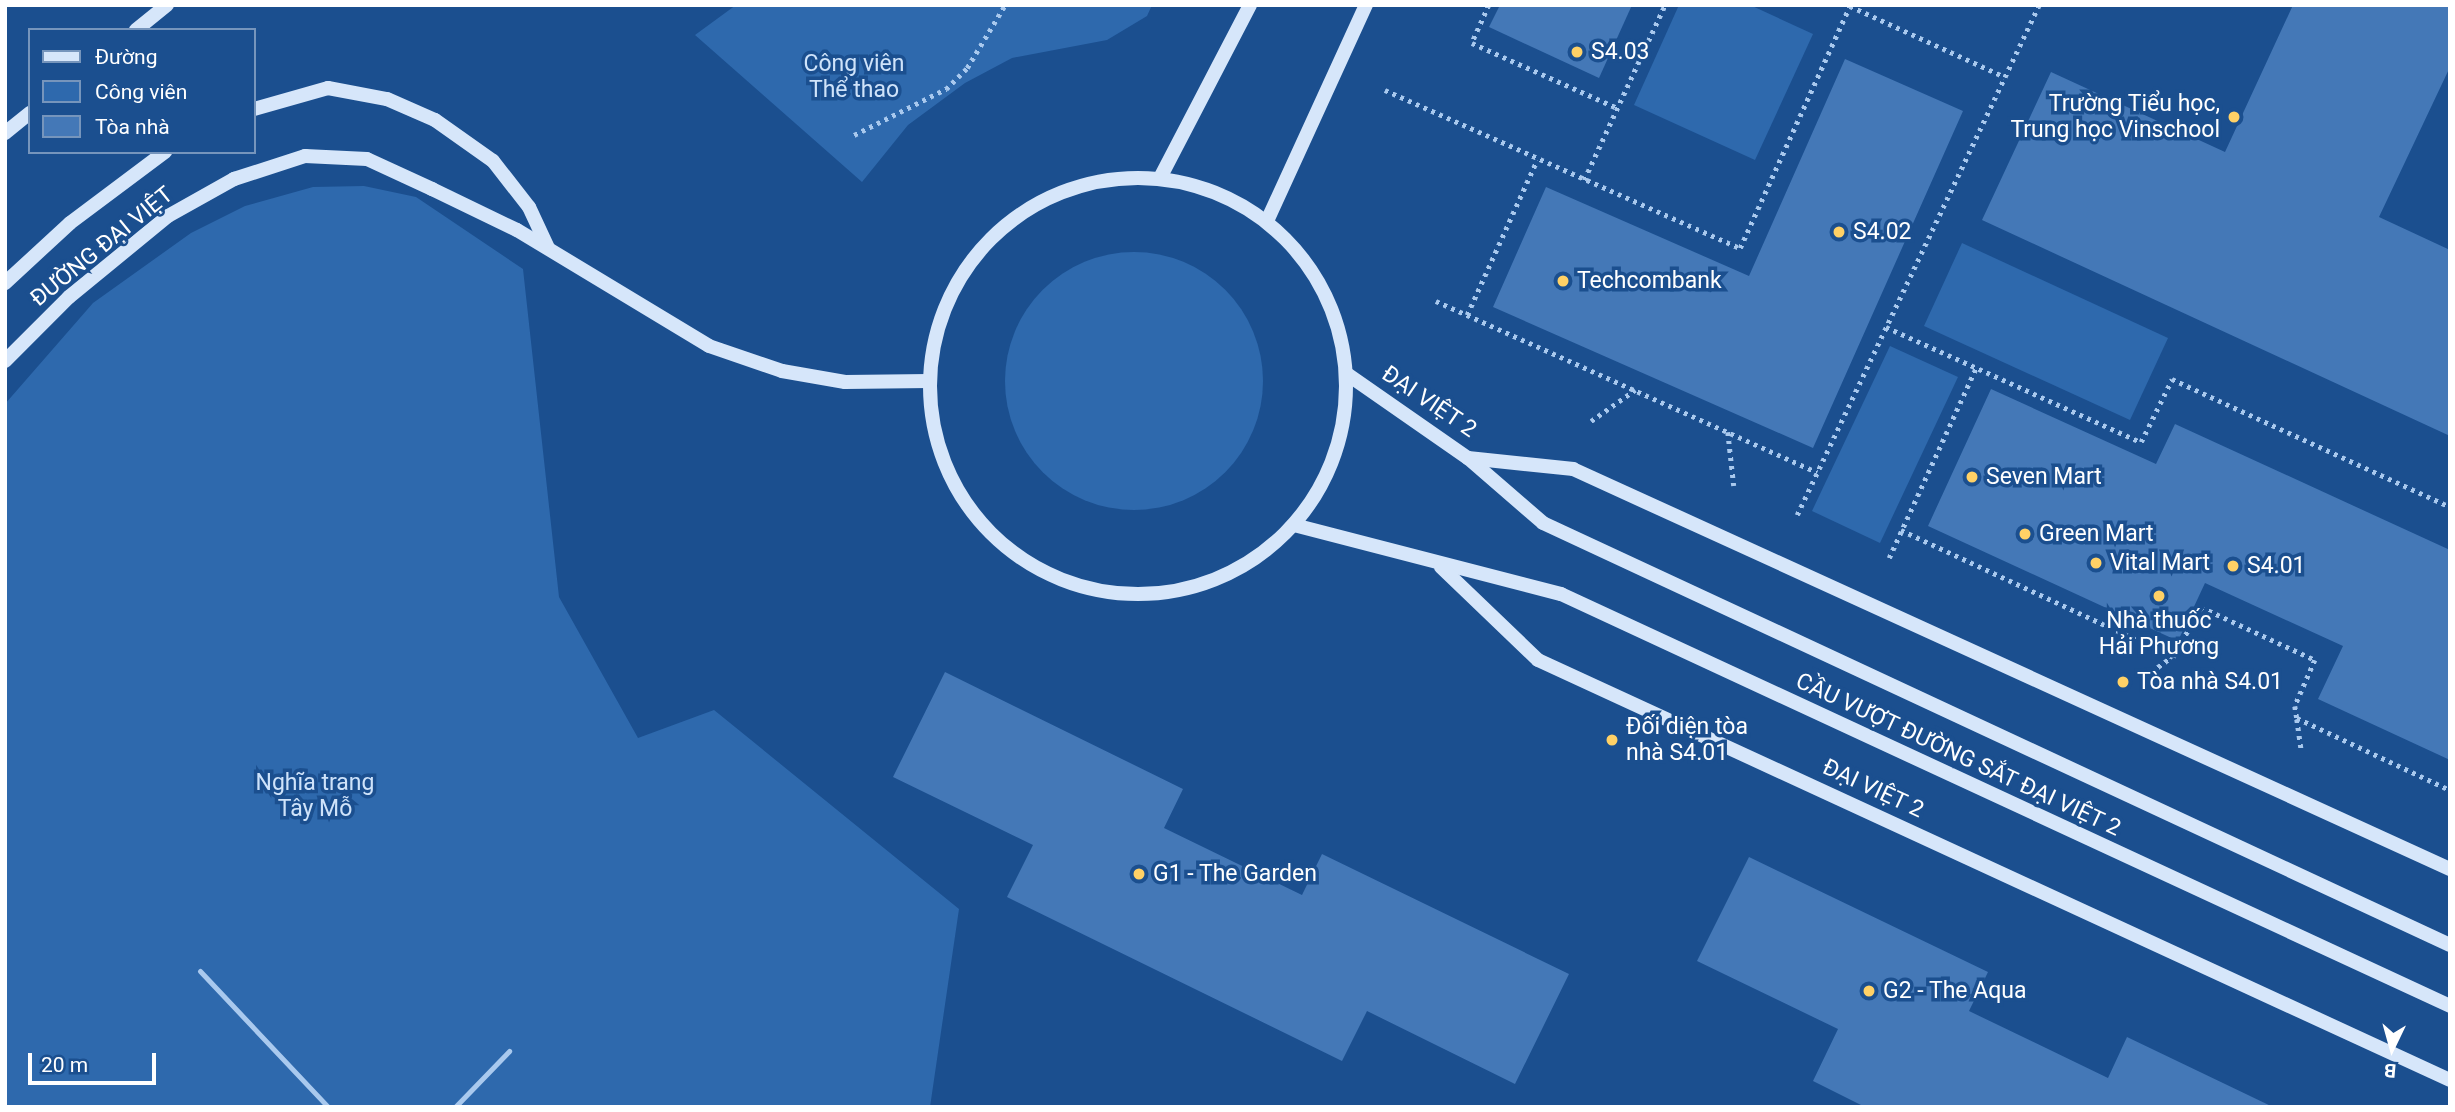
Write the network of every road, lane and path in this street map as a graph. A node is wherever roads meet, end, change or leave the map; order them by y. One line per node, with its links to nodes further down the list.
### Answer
1 (167, 5): 9 (street)
2 (1005, 5): 16 (path)
3 (1250, 5): 19 (street)
4 (1366, 5): 21 (street)
5 (1489, 5): 13 (path)
6 (1665, 5): 13 (path)
7 (2039, 5): 10 (path)
8 (1849, 6): 10 (path); 20 (path)
9 (138, 28)
10 (2005, 77): 26 (path)
11 (1385, 90): 18 (path)
12 (256, 107): 22 (street)
13 (1617, 108): 20 (path)
14 (28, 115): 15 (street)
15 (5, 133)
16 (854, 135)
17 (162, 154): 23 (street, ĐƯỜNG ĐẠI VIỆT)
18 (1537, 159): 20 (path); 25 (path)
19 (1160, 178): 21 (street); 30 (street)
20 (1584, 180)
21 (1267, 221): 29 (street)
22 (548, 248): 27 (street, ĐƯỜNG ĐẠI VIỆT); 30 (street, ĐƯỜNG ĐẠI VIỆT)
23 (5, 282)
24 (1436, 301): 25 (path)
25 (1467, 315): 31 (path)
26 (1886, 327): 28 (path); 35 (path)
27 (5, 362)
28 (1976, 368): 37 (path); 40 (path)
29 (1347, 374): 34 (street, ĐẠI VIỆT 2); 39 (street)
30 (929, 381): 39 (street)
31 (1635, 390): 32 (path); 33 (path)
32 (1591, 421)
33 (1728, 432): 35 (path); 36 (path)
34 (1468, 458): 48 (street, ĐẠI VIỆT 2); 49 (street, CẦU VƯỢT ĐƯỜNG SẮT ĐẠI VIỆT 2)
35 (1816, 472): 38 (path)
36 (1734, 486)
37 (2450, 508)
38 (1797, 515)
39 (1294, 525): 42 (street, ĐẠI VIỆT 2)
40 (1901, 530): 41 (path); 43 (path)
41 (1889, 558)
42 (1440, 566): 51 (street, CẦU VƯỢT ĐƯỜNG SẮT ĐẠI VIỆT 2); 53 (street, ĐẠI VIỆT 2)
43 (2173, 657): 44 (path); 45 (path)
44 (2144, 677)
45 (2297, 718): 46 (path); 47 (path)
46 (2301, 749)
47 (2450, 790)
48 (2450, 869)
49 (2450, 944)
50 (200, 971): 54 (lane)
51 (2450, 1006)
52 (509, 1051): 55 (lane)
53 (2450, 1080)
54 (328, 1107)
55 (455, 1107)

